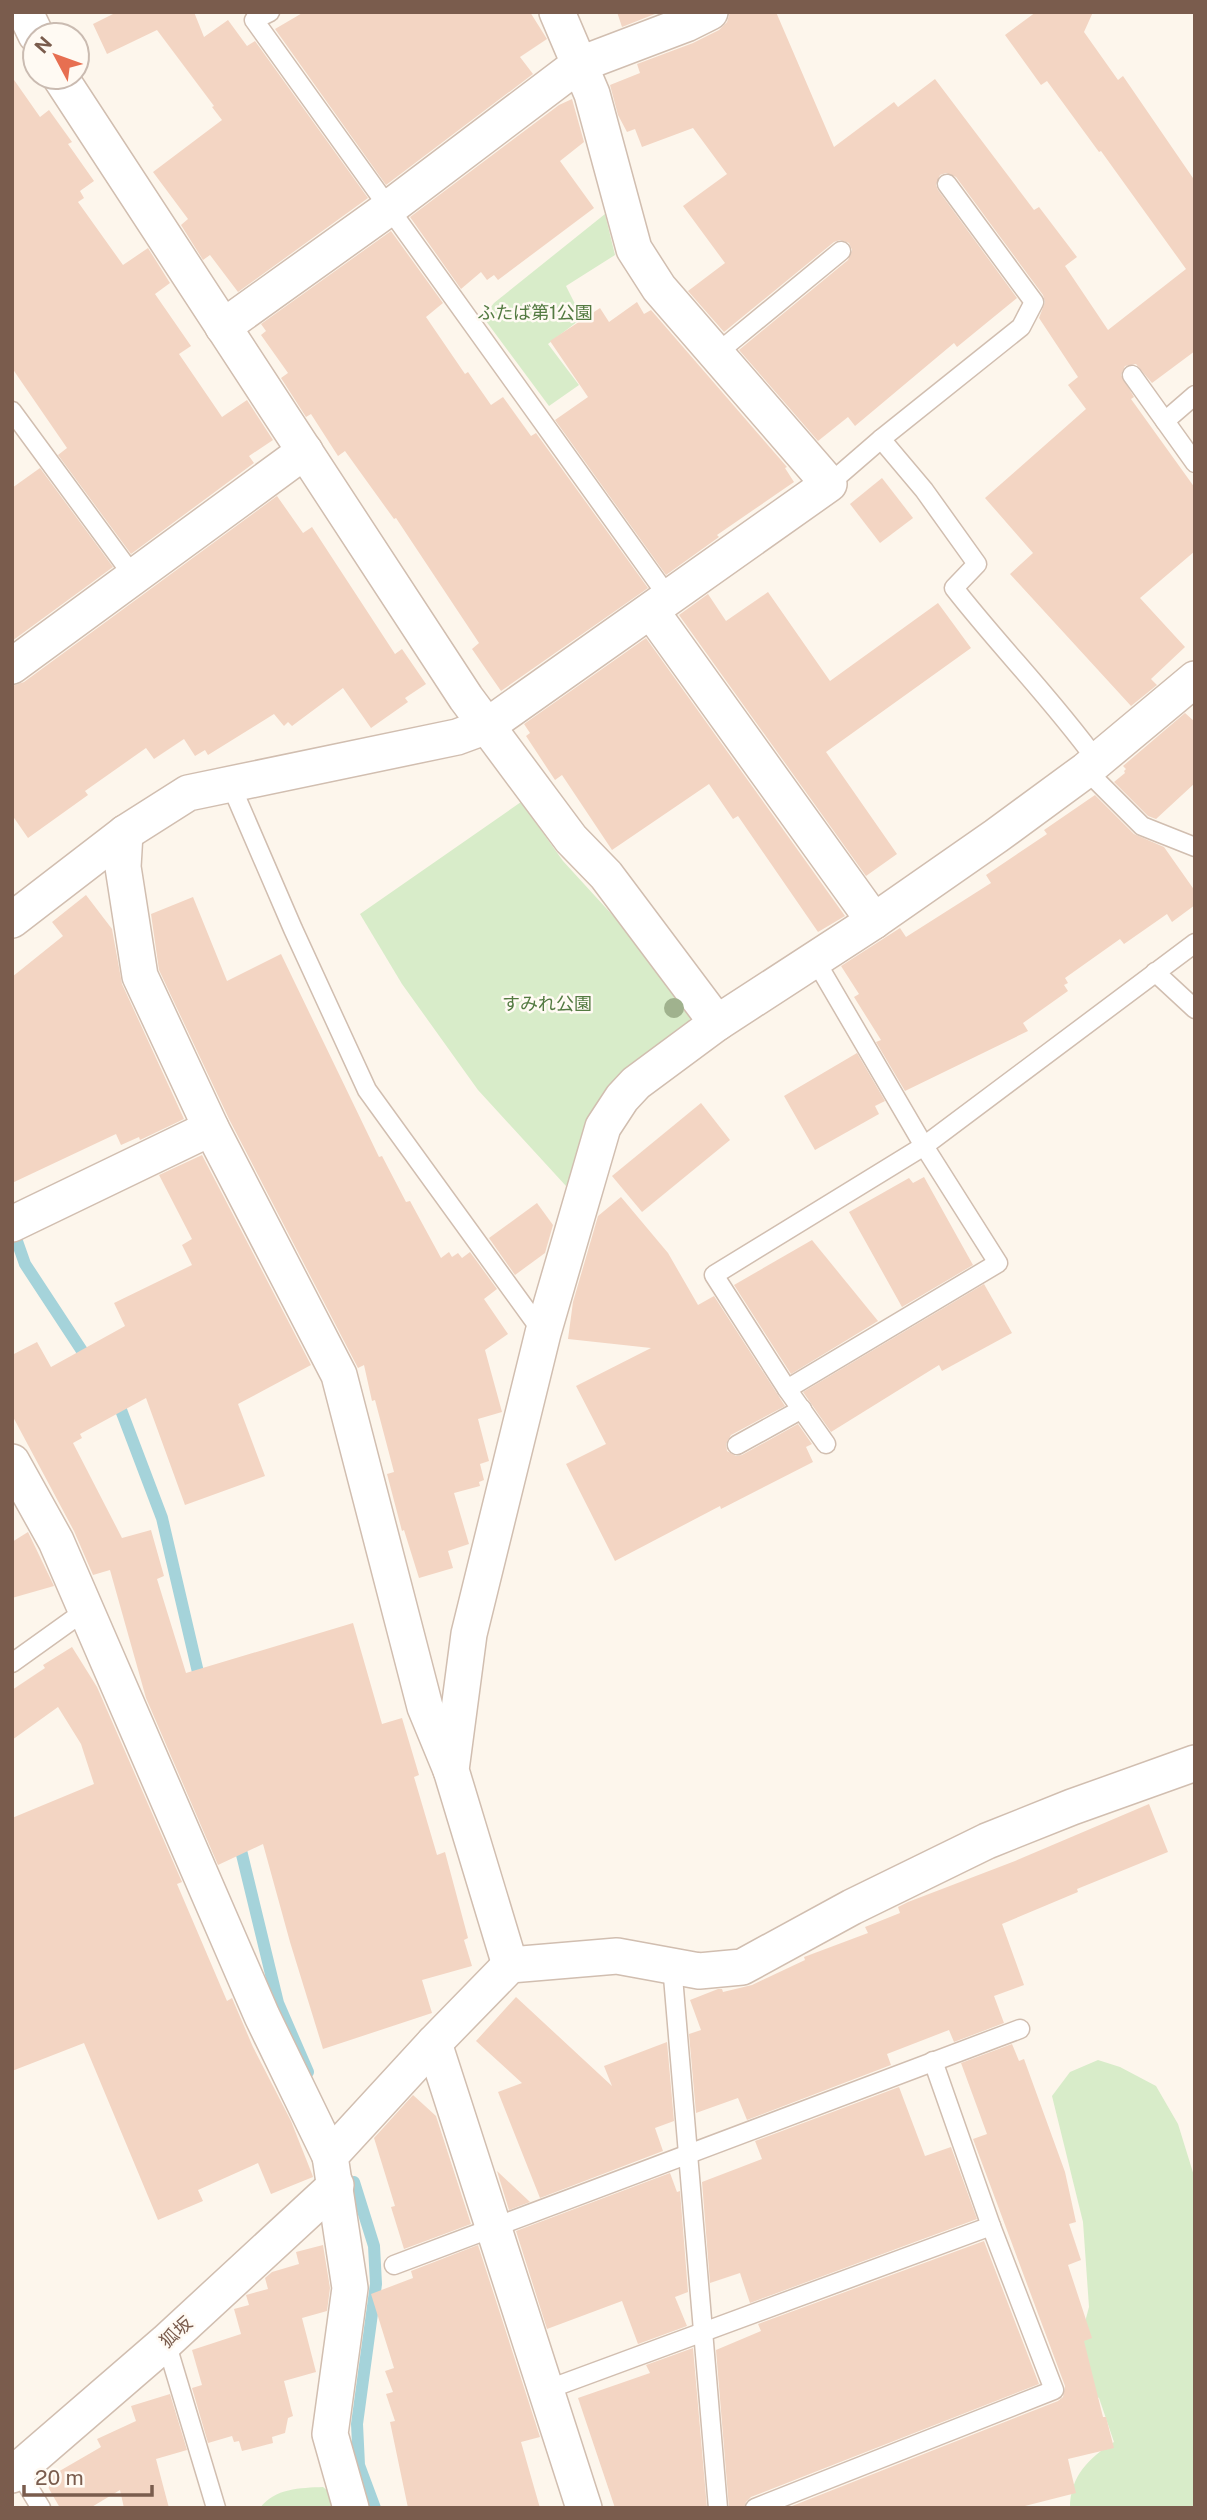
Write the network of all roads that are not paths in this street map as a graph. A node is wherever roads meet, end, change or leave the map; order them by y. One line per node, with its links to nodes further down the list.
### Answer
1 (270, 12): 7 (lane)
2 (557, 12): 4 (street)
3 (710, 12): 4 (street)
4 (578, 65): 7 (street); 10 (street)
5 (69, 91): 9 (street)
6 (947, 184): 15 (lane)
7 (390, 208): 9 (street); 20 (lane)
8 (841, 251): 10 (lane)
9 (223, 327): 16 (street)
10 (716, 354): 18 (street)
11 (1132, 376): 14 (lane)
12 (1195, 395): 14 (lane)
13 (12, 411): 19 (lane)
14 (1165, 421): 17 (lane)
15 (881, 439): 18 (lane); 24 (lane)
16 (305, 451): 19 (street); 23 (street)
17 (1195, 463)
18 (829, 484): 20 (street)
19 (134, 577): 21 (street)
20 (660, 605): 23 (street); 29 (street)
21 (12, 666)
22 (1195, 679): 24 (street)
23 (487, 726): 25 (street); 34 (street)
24 (1092, 766): 27 (lane); 29 (street)
25 (230, 783): 26 (street); 38 (lane)
26 (125, 833): 28 (street); 35 (street)
27 (1195, 847)
28 (12, 920)
29 (874, 921): 31 (street)
30 (1195, 943): 32 (lane)
31 (814, 958): 34 (street); 36 (lane)
32 (1155, 972): 33 (lane); 36 (lane)
33 (1195, 1009)
34 (717, 1023): 38 (street)
35 (211, 1128): 37 (street); 47 (street)
36 (924, 1146): 39 (lane); 39 (lane)
37 (17, 1221)
38 (543, 1333): 47 (street)
39 (787, 1389): 40 (lane)
40 (802, 1409): 41 (lane); 42 (lane)
41 (737, 1444)
42 (826, 1444)
43 (12, 1462): 44 (street)
44 (86, 1610): 45 (lane); 54 (street)
45 (12, 1663)
46 (1195, 1763): 49 (street)
47 (451, 1770): 48 (street)
48 (510, 1965): 49 (street); 51 (street, 狐坂)
49 (672, 1965): 53 (lane)
50 (1020, 2029): 52 (lane)
51 (434, 2043): 54 (street, 狐坂); 56 (street)
52 (933, 2061): 53 (lane); 55 (lane)
53 (688, 2154): 56 (lane); 58 (lane)
54 (333, 2171): 59 (street, 狐坂); 64 (street)
55 (991, 2226): 58 (lane); 67 (lane)
56 (493, 2227): 57 (lane); 60 (street)
57 (394, 2265)
58 (702, 2332): 60 (lane); 66 (lane)
59 (166, 2342): 61 (street, 狐坂); 63 (lane)
60 (546, 2390): 65 (street)
61 (15, 2473): 62 (lane)
62 (41, 2508)
63 (216, 2508)
64 (351, 2508)
65 (584, 2508)
66 (718, 2508)
67 (755, 2508)

